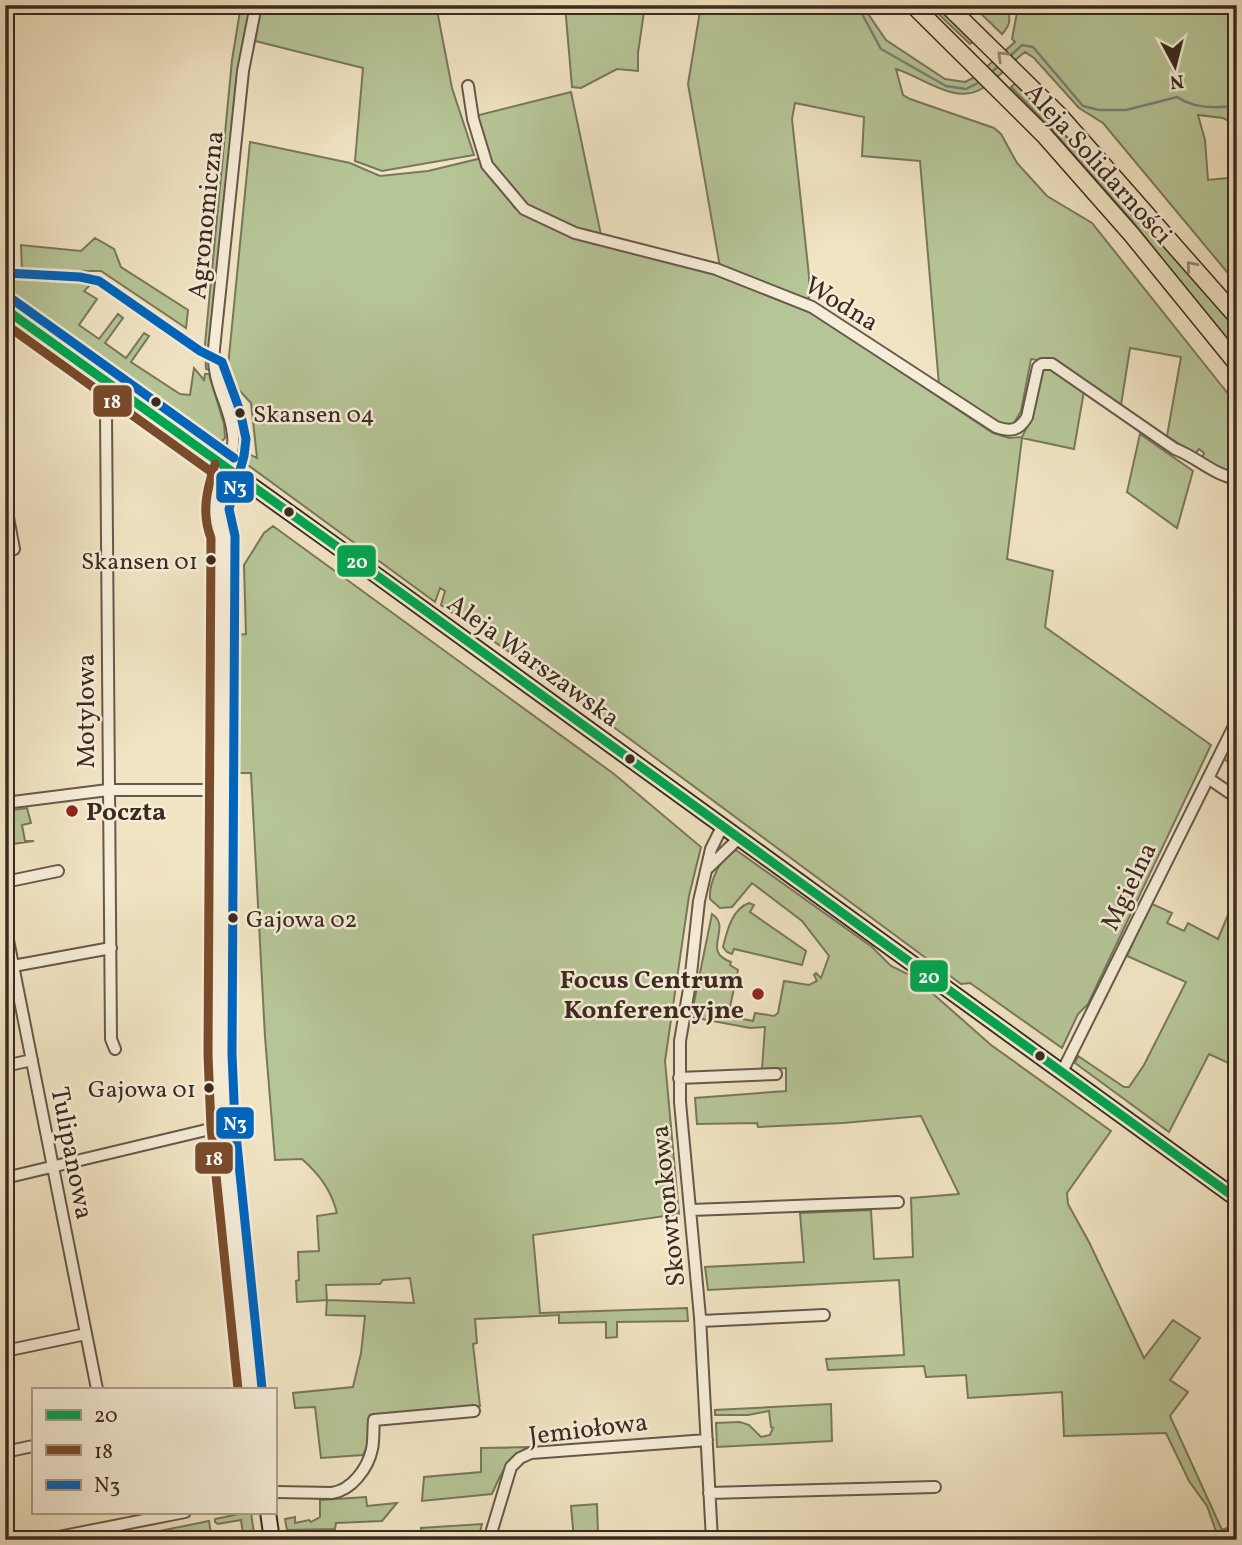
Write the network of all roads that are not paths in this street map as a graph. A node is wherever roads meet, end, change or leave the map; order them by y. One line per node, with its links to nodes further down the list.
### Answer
1 (256, 5): 9 (street, Agronomiczna)
2 (913, 5): 7 (main road, Aleja Solidarności)
3 (947, 5): 6 (main road, Aleja Solidarności, one-way to 3)
4 (467, 86): 10 (street, Wodna)
5 (5, 309): 9 (street, Aleja Warszawska)
6 (1237, 317)
7 (1237, 364)
8 (106, 414): 15 (street, Motylowa)
9 (227, 468): 16 (street); 19 (street, Aleja Warszawska)
10 (1237, 479)
11 (5, 502): 12 (street)
12 (14, 549)
13 (1237, 720): 14 (street, Mgielna)
14 (1208, 778): 17 (street); 30 (street, Mgielna)
15 (108, 790): 16 (street); 18 (street); 25 (street, Motylowa)
16 (221, 790): 33 (street)
17 (1237, 798)
18 (5, 803)
19 (722, 827): 20 (street, Aleja Warszawska); 21 (street, Skowronkowa)
20 (737, 839): 21 (street); 30 (street, Aleja Warszawska)
21 (706, 870): 32 (street, Skowronkowa)
22 (58, 871): 23 (street)
23 (5, 882)
24 (5, 925): 26 (street, Tulipanowa)
25 (111, 948): 26 (street); 27 (street, Motylowa)
26 (13, 966): 28 (street, Tulipanowa)
27 (115, 1049)
28 (32, 1060): 29 (street); 34 (street, Tulipanowa)
29 (5, 1066)
30 (1062, 1072): 36 (street, Aleja Warszawska)
31 (776, 1074): 32 (street)
32 (679, 1078): 38 (street, Skowronkowa)
33 (223, 1126): 34 (street); 44 (street)
34 (52, 1166): 35 (street); 41 (street, Tulipanowa)
35 (5, 1178)
36 (1237, 1199)
37 (898, 1202): 38 (street)
38 (691, 1210): 40 (street, Skowronkowa)
39 (824, 1315): 40 (street)
40 (701, 1321): 46 (street, Skowronkowa)
41 (86, 1334): 42 (street); 43 (street, Tulipanowa)
42 (5, 1351)
43 (97, 1388)
44 (250, 1388)
45 (474, 1411): 50 (street)
46 (707, 1440): 51 (street, Skowronkowa); 58 (street, Jemiołowa)
47 (32, 1446): 48 (street)
48 (5, 1452)
49 (935, 1487): 51 (street)
50 (276, 1492)
51 (709, 1493): 59 (street, Skowronkowa)
52 (121, 1514): 55 (street)
53 (175, 1514): 55 (street)
54 (268, 1514): 57 (street)
55 (123, 1525): 56 (street)
56 (43, 1540)
57 (272, 1540)
58 (489, 1540)
59 (712, 1540)

